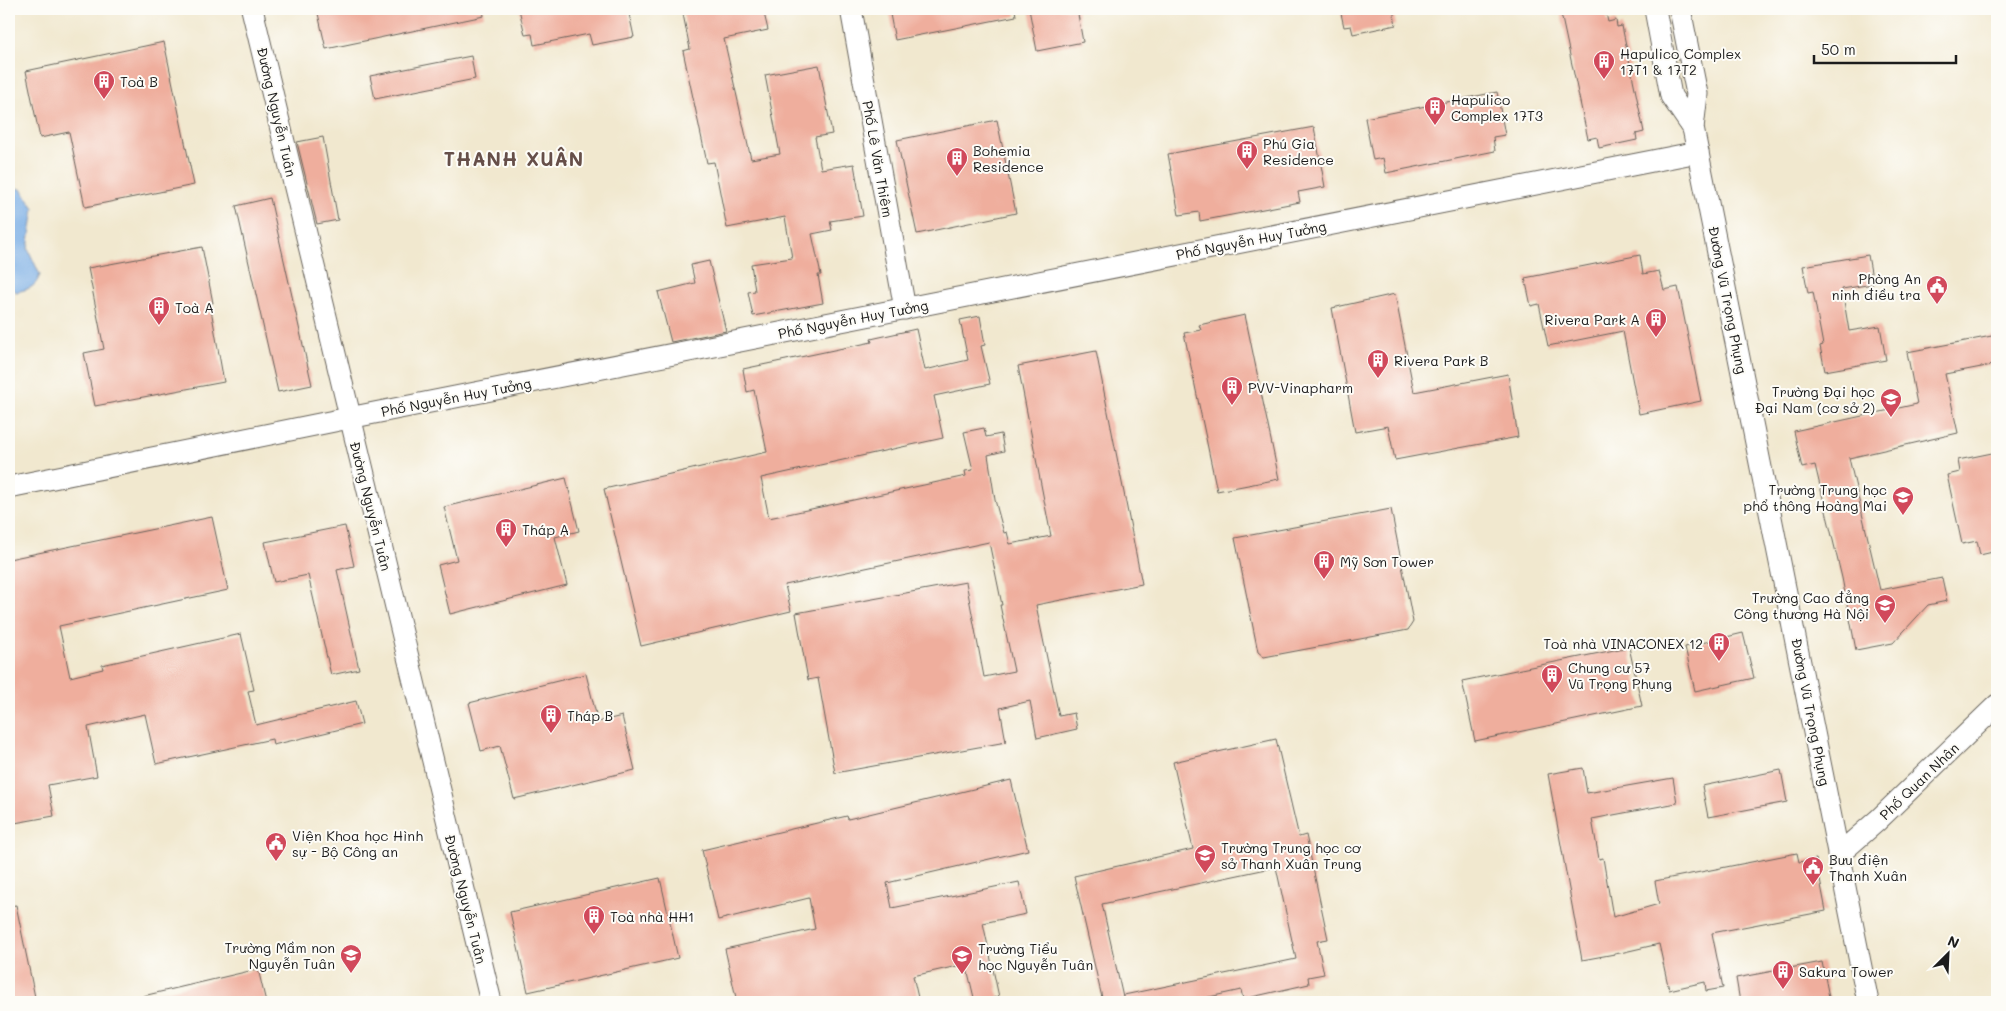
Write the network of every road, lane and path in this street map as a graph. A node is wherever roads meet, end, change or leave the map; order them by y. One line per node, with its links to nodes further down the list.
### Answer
1 (252, 9): 8 (street, Đường Nguyễn Tuân)
2 (851, 9): 7 (street, Phố Lê Văn Thiêm)
3 (1655, 9): 5 (street, Đường Vũ Trọng Phụng)
4 (1680, 9): 5 (street, Đường Vũ Trọng Phụng)
5 (1693, 128): 6 (street, Đường Vũ Trọng Phụng)
6 (1698, 152): 7 (street, Phố Nguyễn Huy Tưởng); 11 (street, Đường Vũ Trọng Phụng)
7 (905, 308): 8 (street, Phố Nguyễn Huy Tưởng)
8 (349, 418): 9 (street, Phố Nguyễn Huy Tưởng); 12 (street, Đường Nguyễn Tuân)
9 (9, 487)
10 (1997, 705): 11 (street, Phố Quan Nhân)
11 (1838, 855): 13 (street, Đường Vũ Trọng Phụng)
12 (491, 1002)
13 (1868, 1002)

